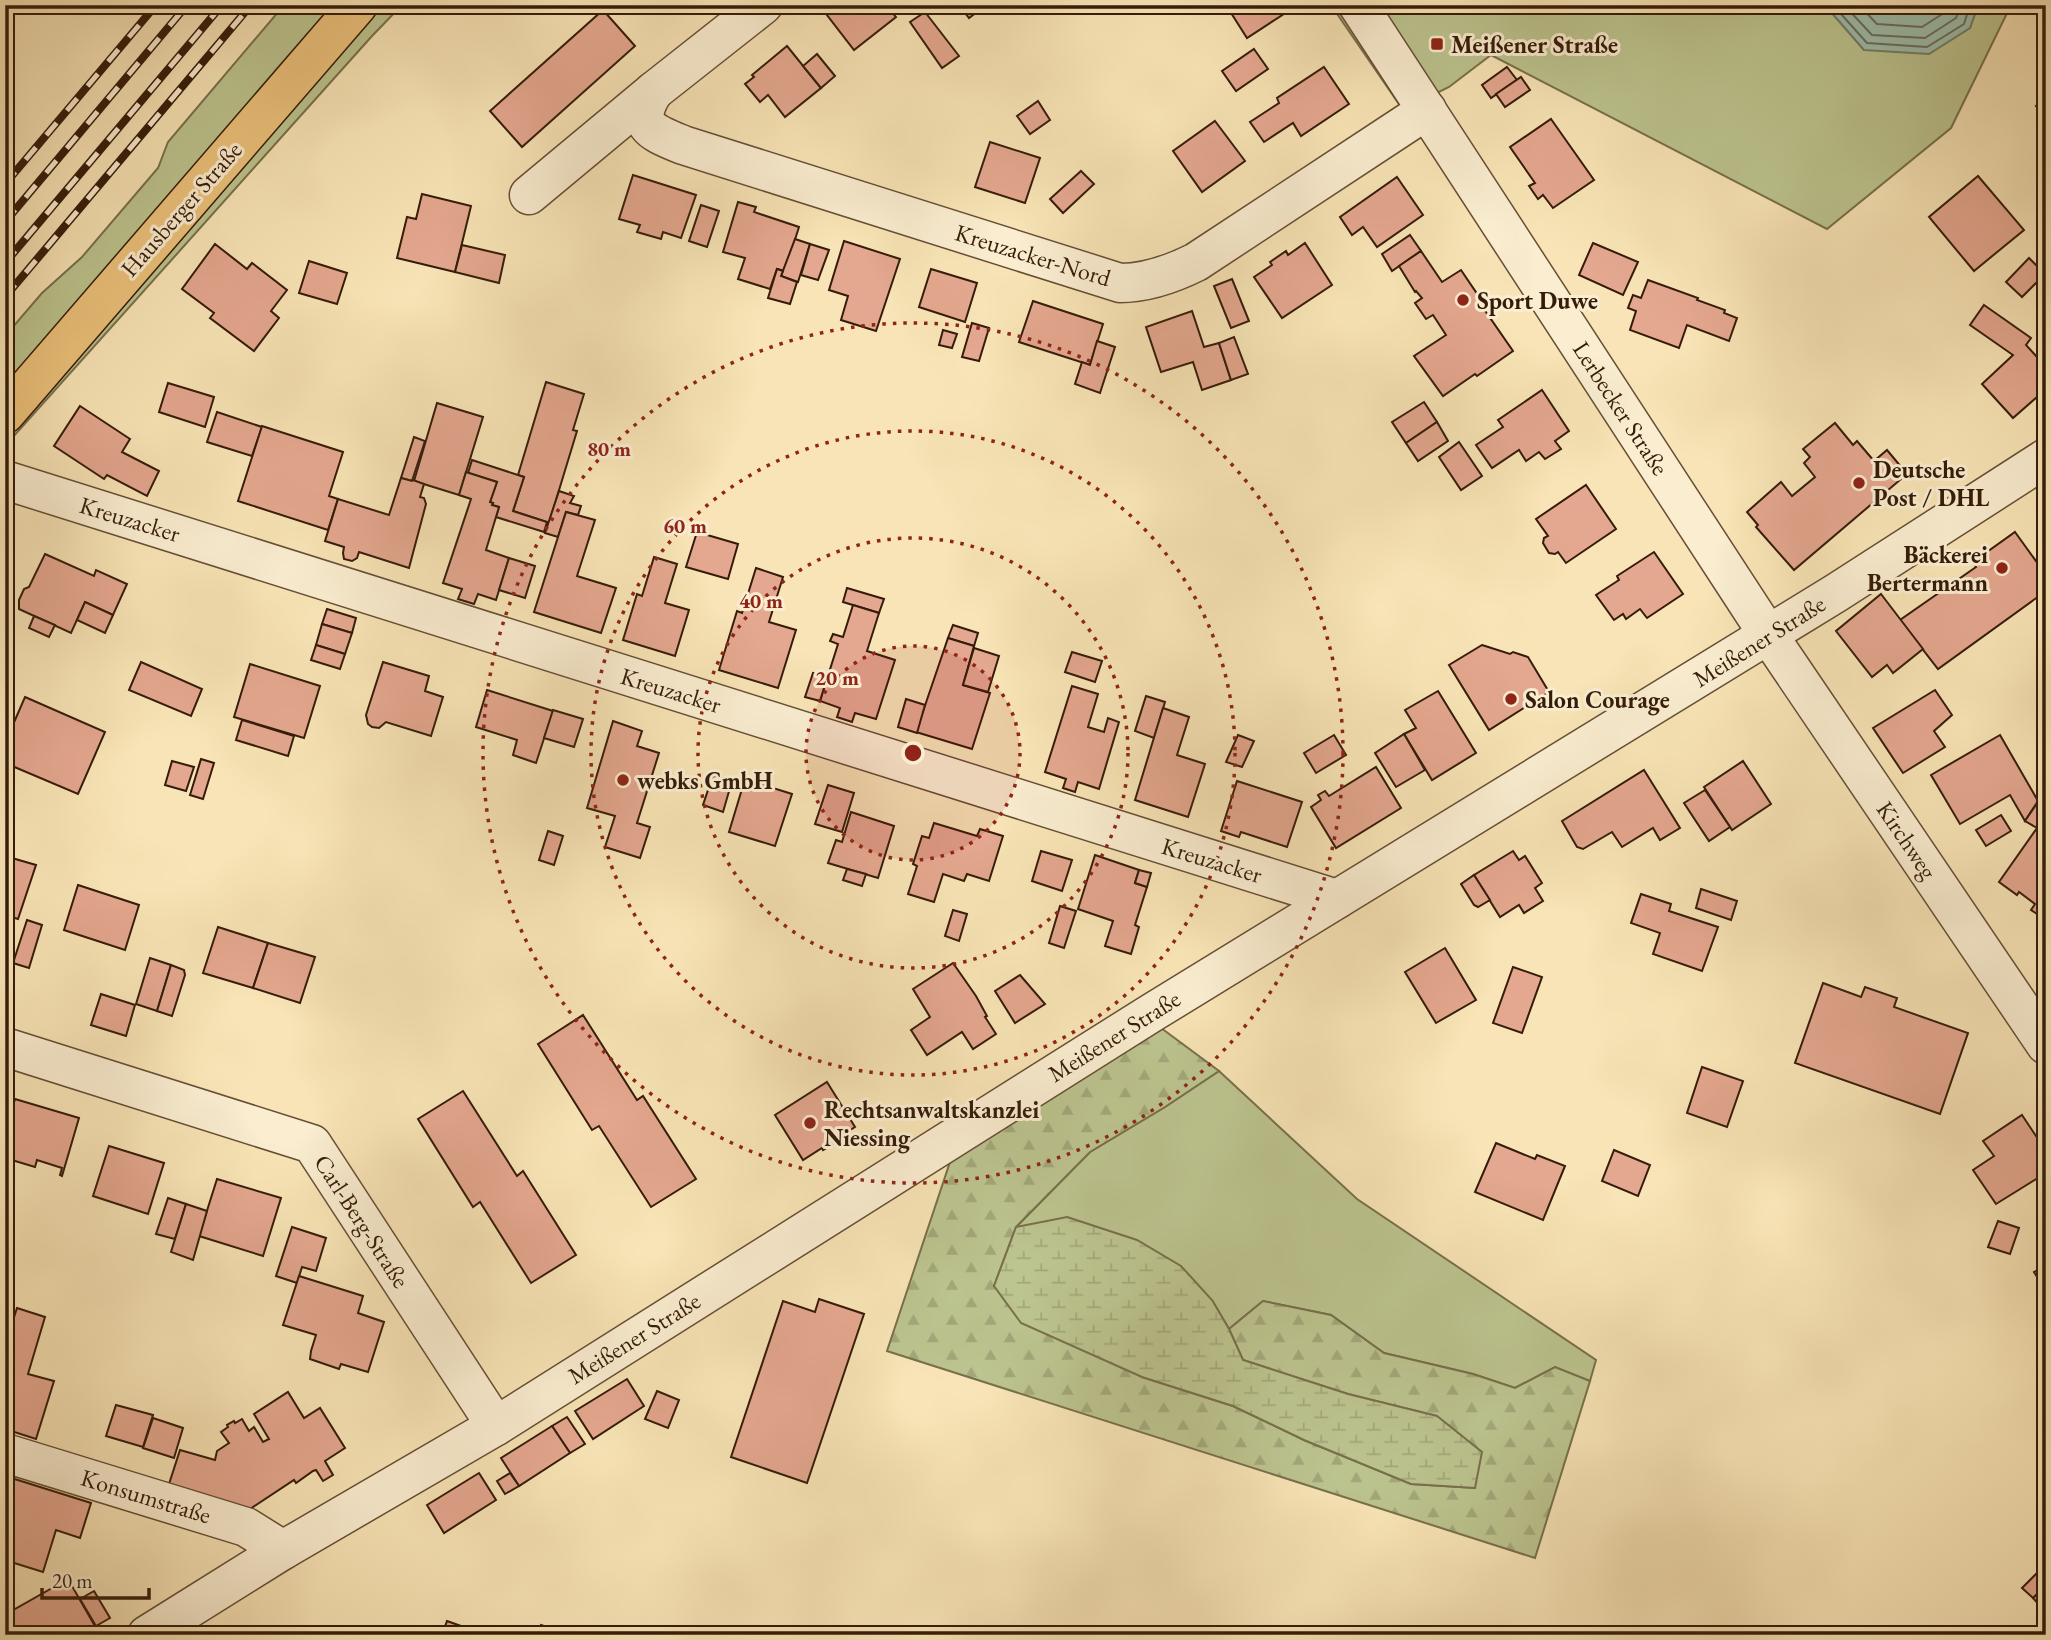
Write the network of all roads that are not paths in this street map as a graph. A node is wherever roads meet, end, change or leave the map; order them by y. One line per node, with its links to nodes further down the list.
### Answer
1 (358, 5): 7 (main road, Hausberger Straße)
2 (763, 5): 4 (street)
3 (1358, 5): 5 (street, Lerbecker Straße)
4 (654, 91): 5 (street, Kreuzacker-Nord); 6 (street)
5 (1427, 110): 10 (street, Lerbecker Straße)
6 (529, 195)
7 (5, 414)
8 (2046, 458): 10 (street, Meißener Straße)
9 (5, 480): 11 (street, Kreuzacker)
10 (1769, 636): 11 (street, Meißener Straße); 12 (street, Kirchweg)
11 (1337, 900): 14 (street, Meißener Straße)
12 (2046, 1045)
13 (5, 1047): 14 (street, Carl-Berg-Straße)
14 (496, 1426): 16 (street, Meißener Straße)
15 (5, 1453): 16 (street, Konsumstraße)
16 (283, 1550): 17 (street, Meißener Straße)
17 (146, 1635)

